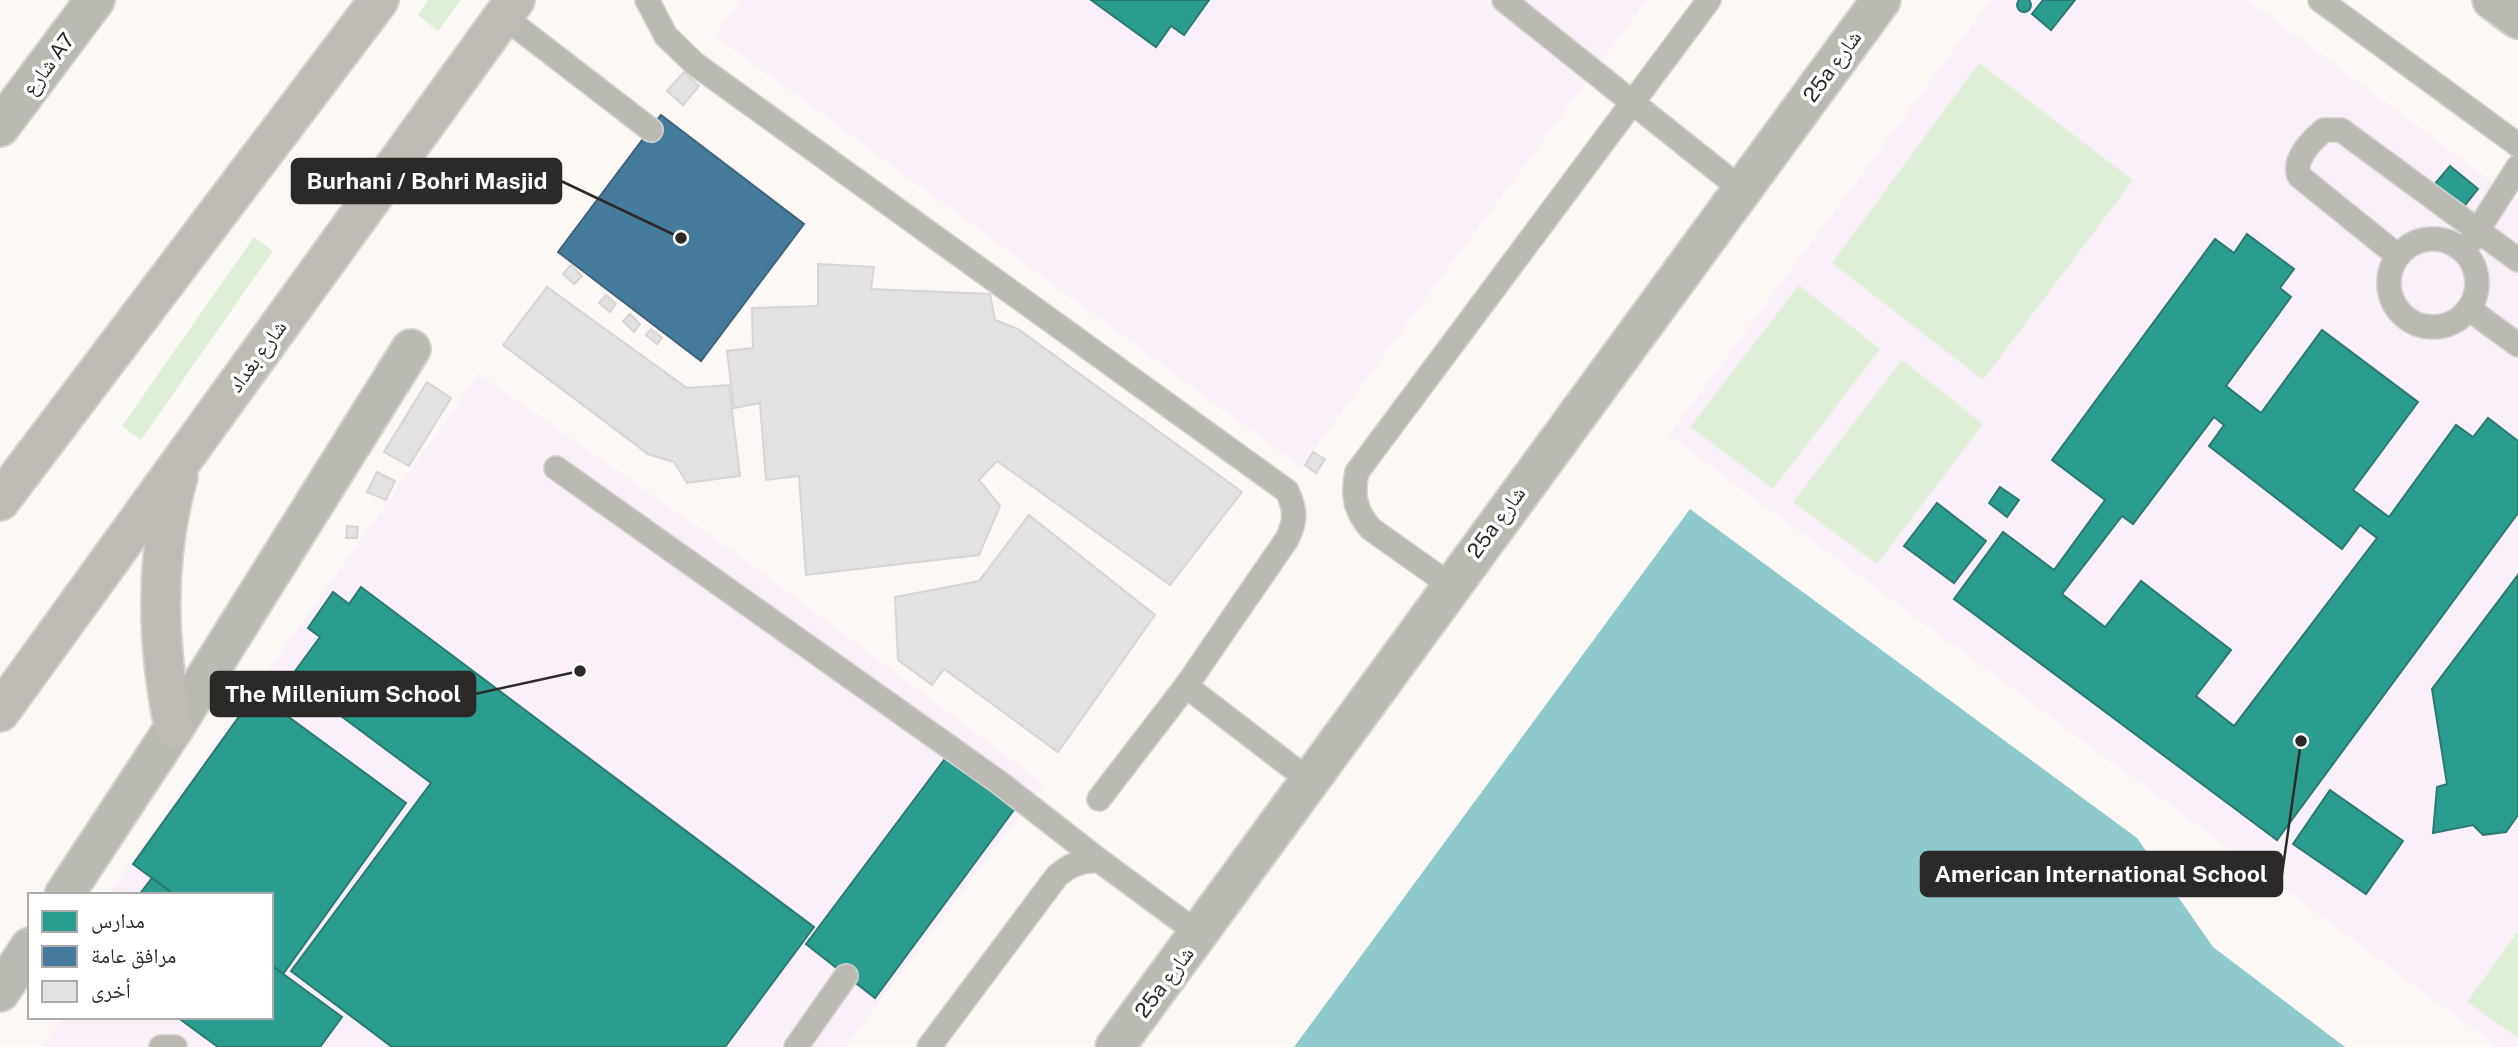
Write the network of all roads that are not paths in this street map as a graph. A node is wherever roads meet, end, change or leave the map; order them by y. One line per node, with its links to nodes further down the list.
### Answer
1 (95, 0): 12 (street, شارع A7)
2 (379, 0): 26 (main road)
3 (647, 0): 28 (lane)
4 (1504, 0): 11 (lane)
5 (1709, 0): 11 (lane)
6 (1881, 0): 16 (street, 25a شارع)
7 (2320, 0): 14 (lane)
8 (2492, 0): 10 (street)
9 (509, 8): 13 (lane); 24 (main road, شارع بغداد)
10 (2518, 19)
11 (1631, 104): 16 (lane); 27 (lane)
12 (0, 127)
13 (651, 130)
14 (2518, 145)
15 (2518, 167): 17 (lane)
16 (1741, 189): 27 (street, 25a شارع)
17 (2478, 229): 18 (lane); 19 (lane); 20 (lane)
18 (2464, 252): 19 (lane); 21 (lane)
19 (2398, 256): 21 (lane)
20 (2518, 260)
21 (2469, 309): 22 (lane)
22 (2518, 345)
23 (411, 349): 30 (street)
24 (184, 457): 29 (main road, شارع بغداد); 30 (main road)
25 (556, 468): 33 (lane)
26 (0, 500)
27 (1450, 586): 31 (street, 25a شارع)
28 (1186, 686): 31 (lane); 32 (lane)
29 (0, 712)
30 (174, 728): 34 (street)
31 (1311, 782): 35 (street, 25a شارع)
32 (1099, 799)
33 (1100, 860): 35 (lane); 42 (lane)
34 (65, 893)
35 (1199, 934): 43 (street, 25a شارع)
36 (28, 950): 38 (street)
37 (846, 975): 41 (lane)
38 (0, 992)
39 (161, 1047): 40 (lane)
40 (175, 1047)
41 (796, 1047)
42 (929, 1047)
43 (1115, 1047)

